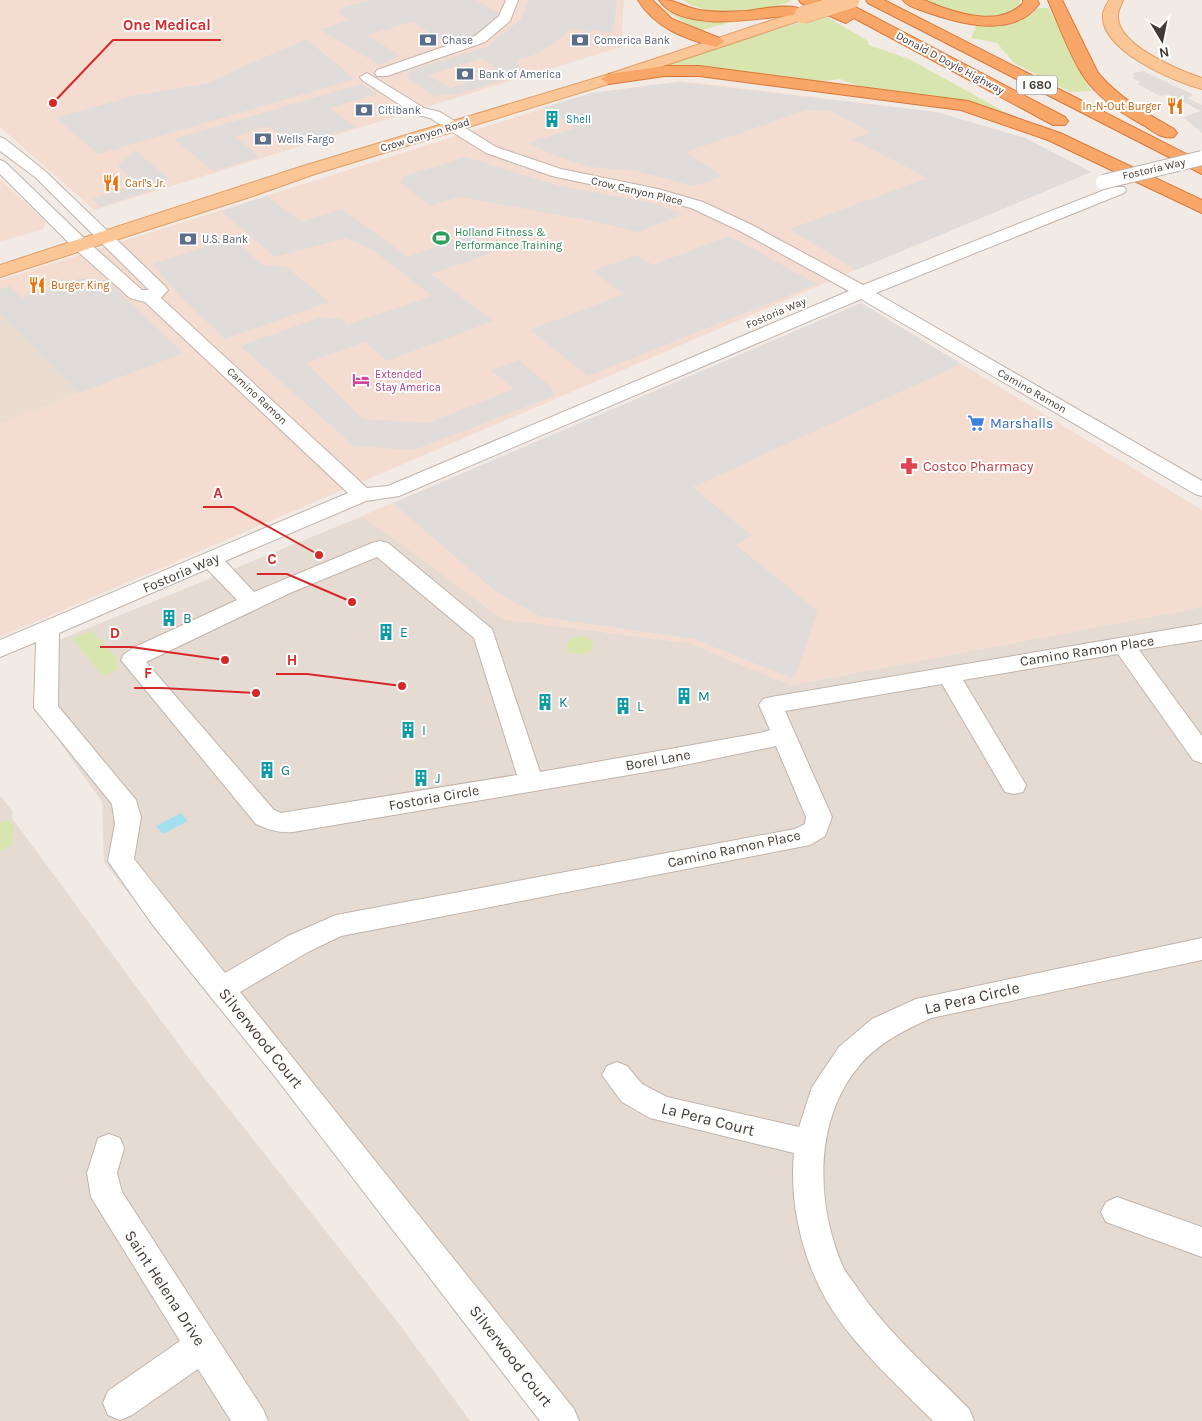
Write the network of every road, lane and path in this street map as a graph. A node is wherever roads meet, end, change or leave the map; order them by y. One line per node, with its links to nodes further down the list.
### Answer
1 (512, 0): 22 (street)
2 (645, 0): 13 (highway)
3 (666, 0): 12 (highway)
4 (824, 0): 12 (main road, Crow Canyon Road)
5 (831, 0): 19 (highway, Donald D Doyle Highway / I 680)
6 (851, 0): 12 (main road, Crow Canyon Road, bridge)
7 (872, 0): 27 (highway, Donald D Doyle Highway / I 680)
8 (910, 0): 9 (highway)
9 (1030, 0)
10 (1054, 0): 24 (highway)
11 (1116, 0): 17 (main road)
12 (801, 8): 13 (main road, Crow Canyon Road); 14 (main road, Crow Canyon Road); 19 (highway)
13 (700, 37): 14 (highway); 15 (main road, Crow Canyon Road)
14 (716, 42): 15 (main road, Crow Canyon Road)
15 (607, 71): 21 (main road, Crow Canyon Road); 30 (highway)
16 (367, 77): 22 (street)
17 (1201, 84)
18 (532, 86): 20 (main road)
19 (996, 88): 29 (highway, Donald D Doyle Highway / I 680)
20 (514, 91)
21 (459, 112): 22 (main road, Crow Canyon Road); 31 (main road, Crow Canyon Road); 35 (street, Crow Canyon Place)
22 (435, 115): 31 (main road, Crow Canyon Road)
23 (0, 142): 31 (street)
24 (1202, 154)
25 (1202, 158): 28 (street, Fostoria Way, bridge)
26 (0, 165): 32 (street, Camino Ramon)
27 (1202, 169): 28 (street, Fostoria Way)
28 (1110, 186): 35 (street, Fostoria Way)
29 (1202, 196)
30 (1202, 207)
31 (98, 231): 32 (main road, Crow Canyon Road); 36 (street)
32 (75, 238): 33 (main road, Crow Canyon Road); 34 (main road, Crow Canyon Road); 36 (street, Camino Ramon)
33 (0, 253)
34 (0, 271)
35 (854, 288): 37 (street, Camino Ramon); 38 (street, Fostoria Way)
36 (151, 298): 38 (street, Camino Ramon)
37 (1202, 490)
38 (362, 495): 39 (street, Fostoria Way)
39 (219, 558): 40 (street); 41 (street, Fostoria Way)
40 (251, 591): 48 (street, Fostoria Circle); 48 (street, Fostoria Circle)
41 (48, 630): 44 (street, Fostoria Way); 51 (street, Silverwood Court)
42 (1202, 632): 43 (street, Camino Ramon Place)
43 (1123, 645): 45 (street, Camino Ramon Place); 47 (street)
44 (0, 649)
45 (948, 674): 46 (street, Camino Ramon Place); 49 (street)
46 (783, 734): 48 (street, Borel Lane); 51 (street, Camino Ramon Place)
47 (1202, 754)
48 (531, 782)
49 (1014, 786)
50 (1202, 949): 53 (street, La Pera Circle)
51 (222, 989): 60 (street, Silverwood Court)
52 (617, 1075): 53 (street, La Pera Court)
53 (810, 1143): 61 (street, La Pera Circle)
54 (109, 1148): 57 (street, Saint Helena Drive)
55 (1117, 1212): 56 (street)
56 (1202, 1242)
57 (203, 1346): 58 (street); 59 (street, Saint Helena Drive)
58 (120, 1403)
59 (251, 1421)
60 (562, 1421)
61 (957, 1421)

